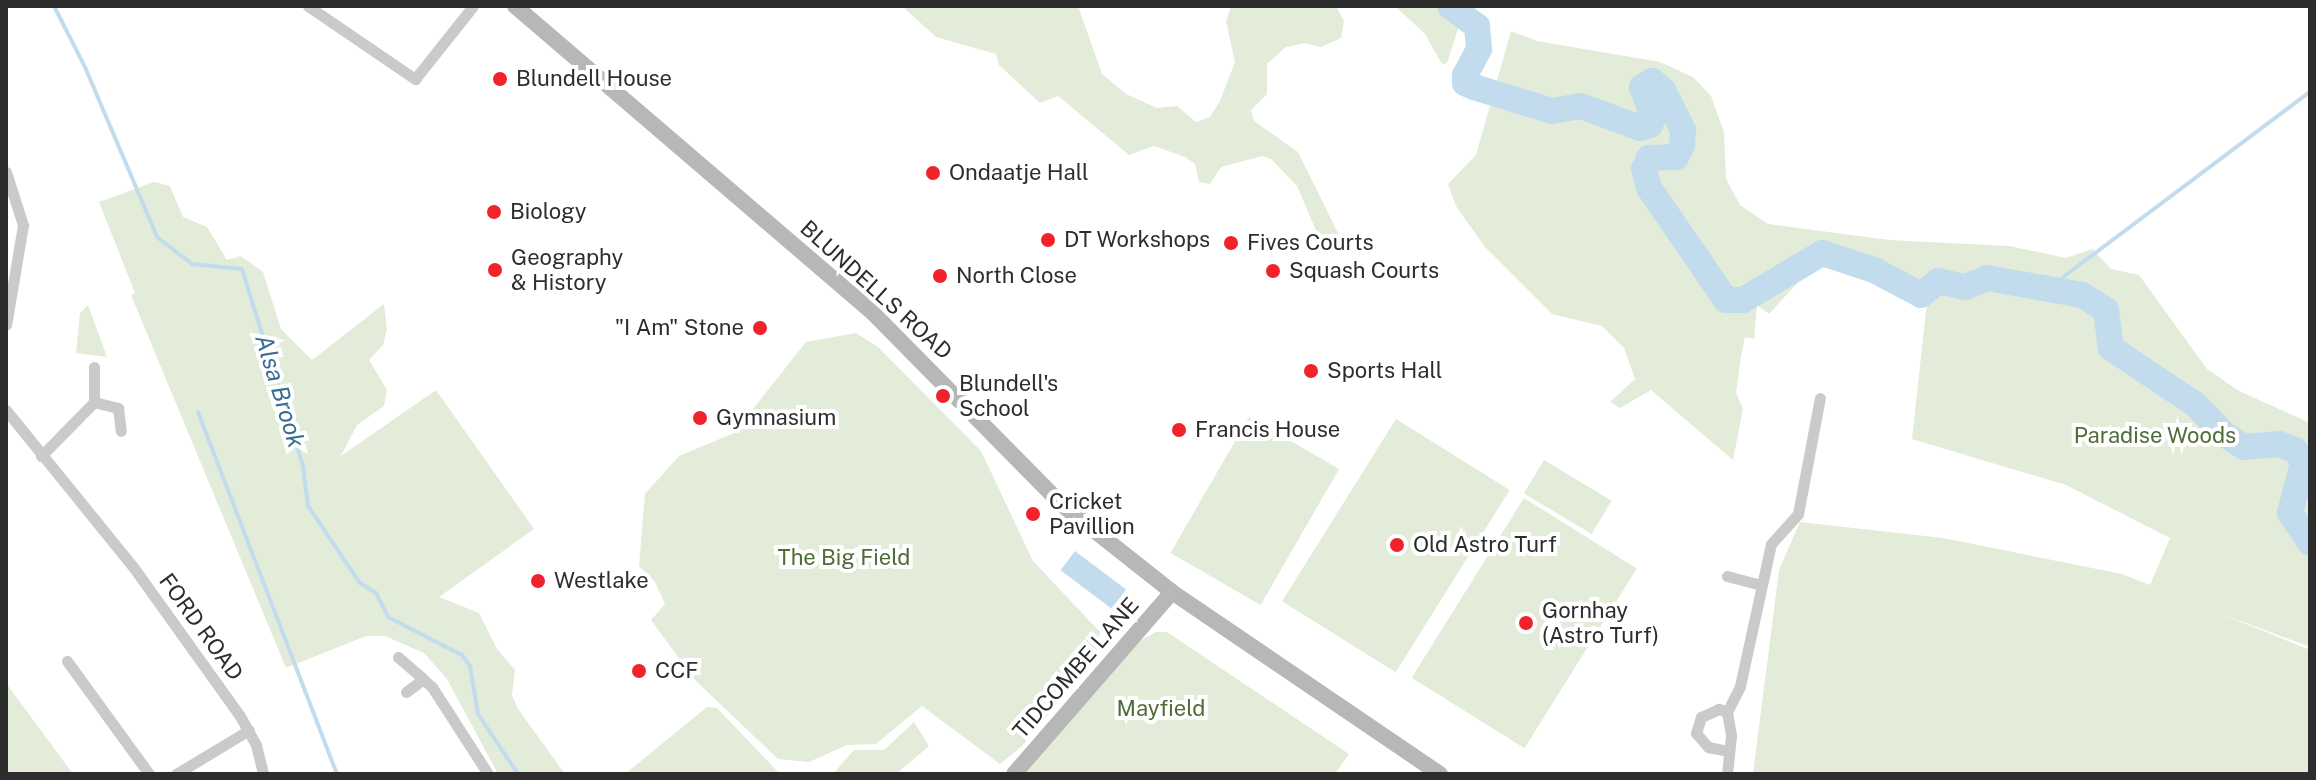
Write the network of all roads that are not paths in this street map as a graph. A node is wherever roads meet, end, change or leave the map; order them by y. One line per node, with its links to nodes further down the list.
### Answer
1 (308, 6): 2 (street)
2 (473, 6)
3 (515, 6): 15 (street, BLUNDELLS ROAD)
4 (6, 172): 5 (street)
5 (6, 325)
6 (94, 367): 9 (street)
7 (1820, 398): 14 (street)
8 (6, 399): 10 (street, FORD ROAD)
9 (94, 402): 11 (street); 12 (street)
10 (9, 414): 12 (street, FORD ROAD)
11 (121, 431)
12 (41, 456): 21 (street, FORD ROAD)
13 (1727, 576): 14 (street)
14 (1760, 585): 20 (street)
15 (1172, 592): 27 (street, TIDCOMBE LANE); 28 (street, BLUNDELLS ROAD)
16 (398, 657): 18 (street)
17 (67, 661): 23 (street)
18 (423, 679): 19 (street); 26 (street)
19 (406, 692)
20 (1727, 712): 22 (street); 22 (street)
21 (249, 730): 24 (street); 25 (street, FORD ROAD)
22 (1728, 751): 29 (street)
23 (149, 774)
24 (176, 774)
25 (263, 774)
26 (488, 774)
27 (1014, 774)
28 (1440, 774)
29 (1727, 774)

